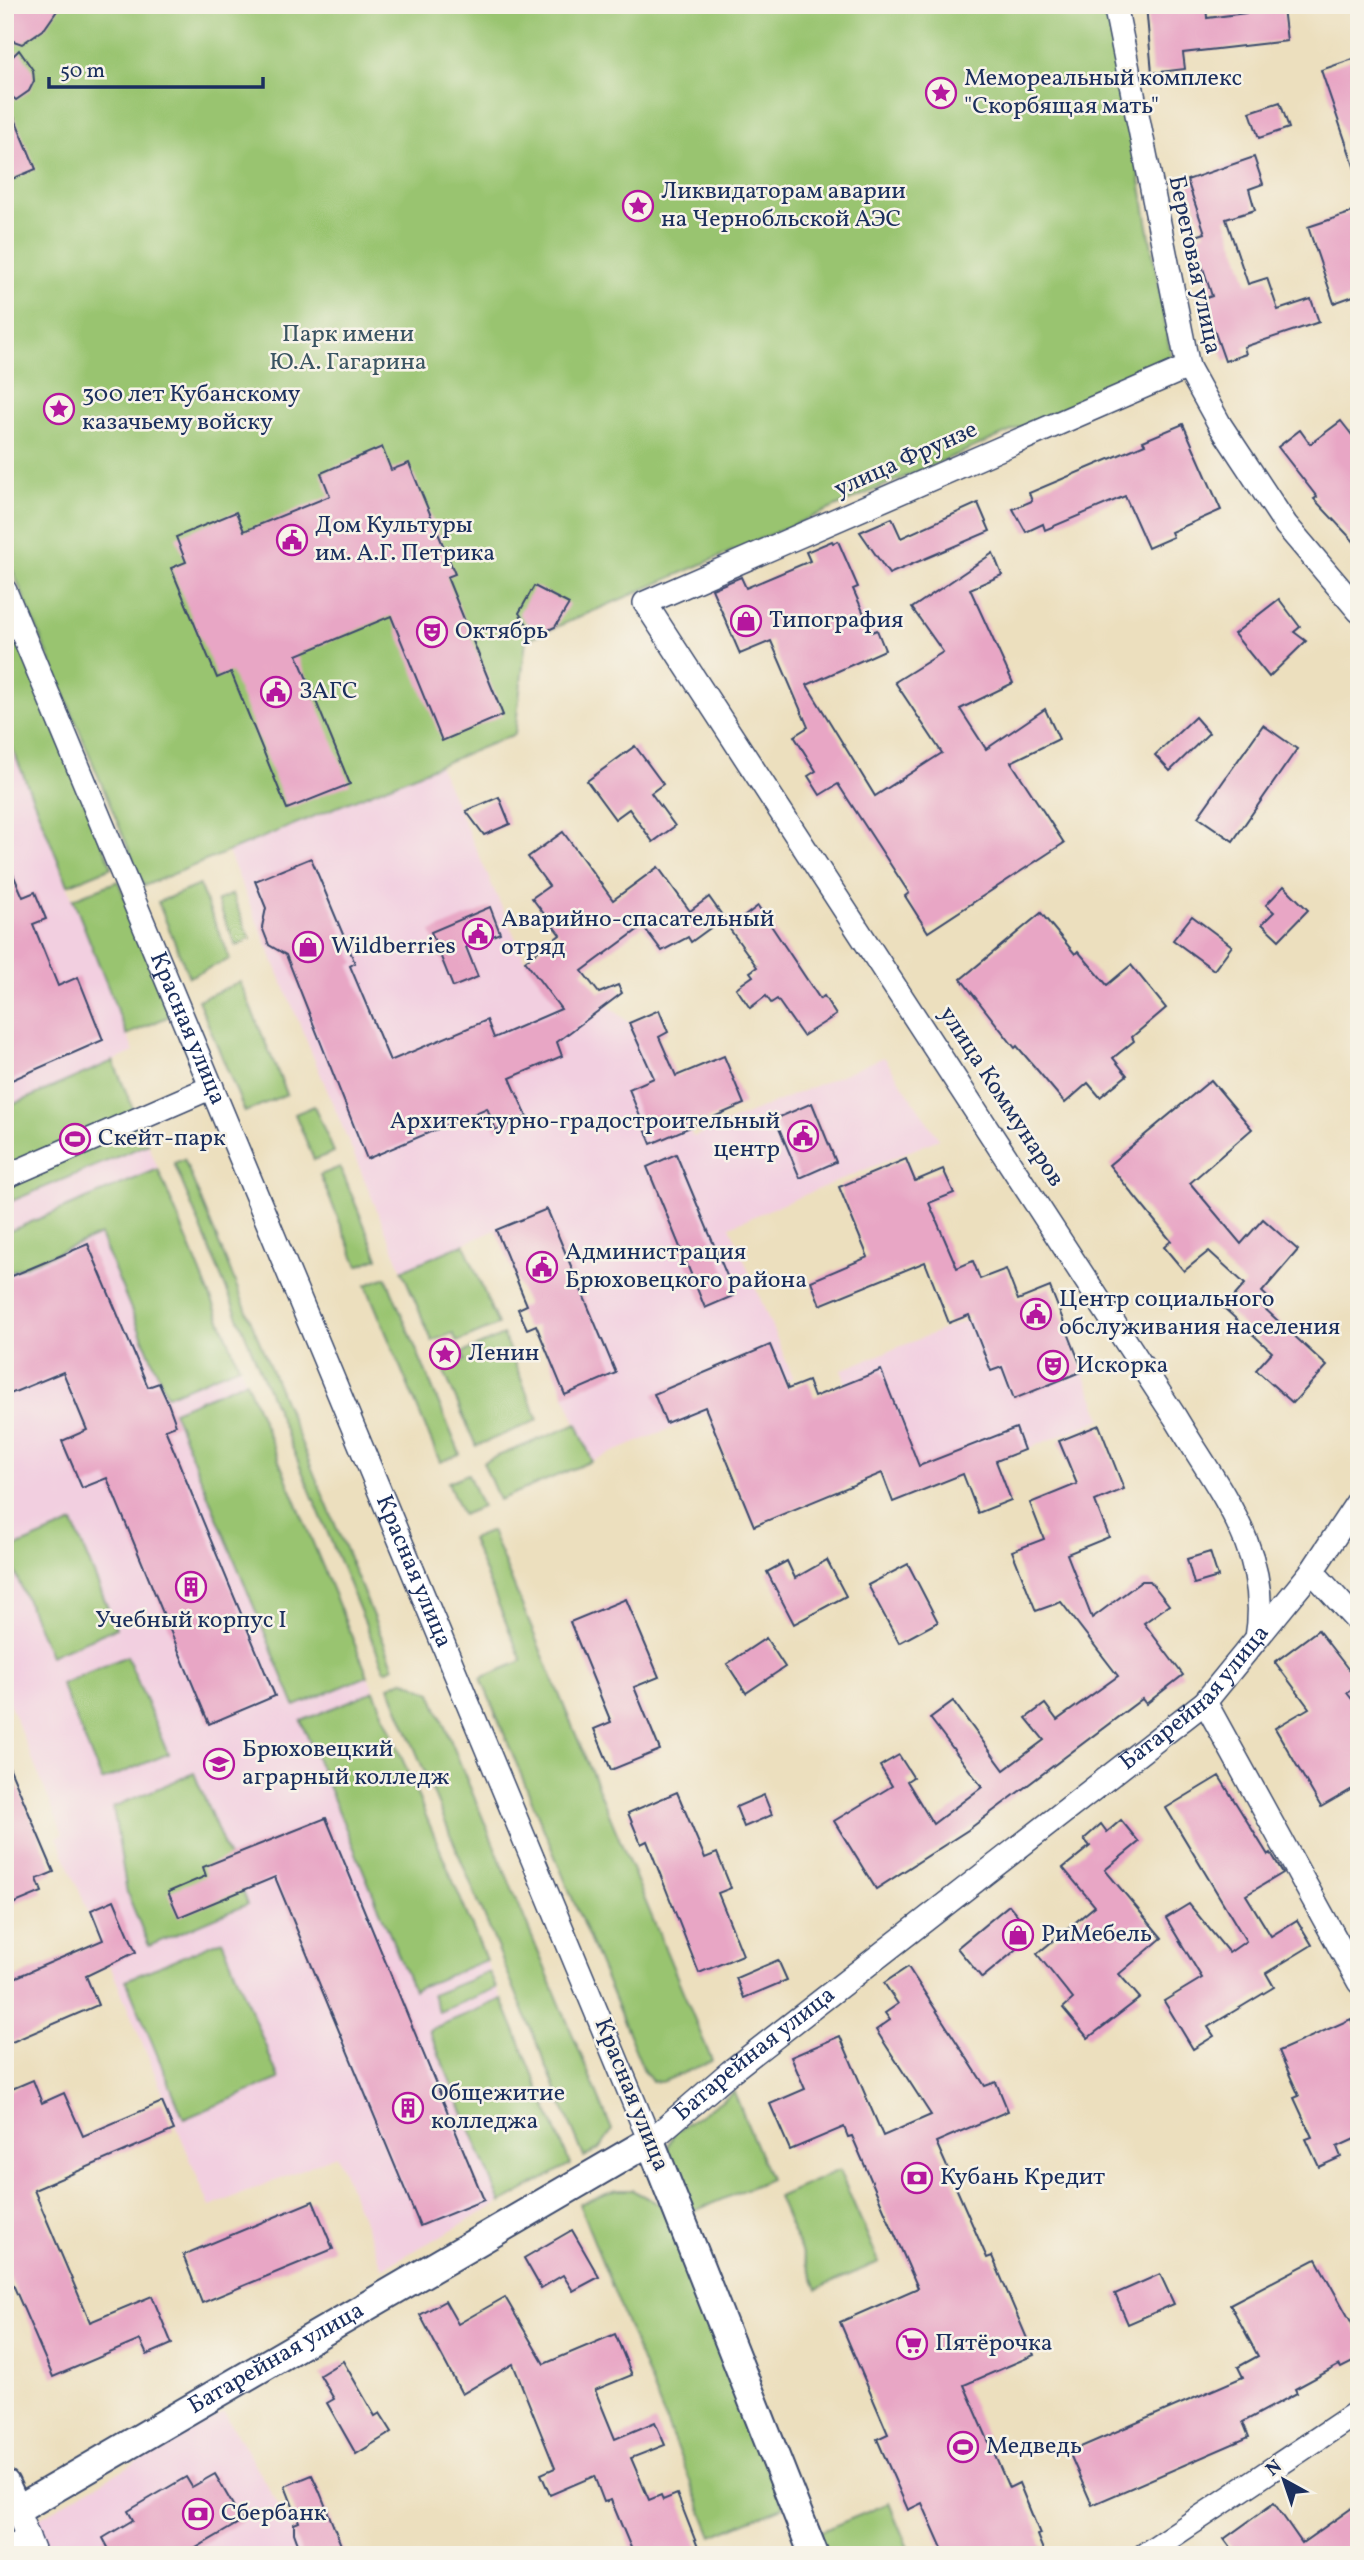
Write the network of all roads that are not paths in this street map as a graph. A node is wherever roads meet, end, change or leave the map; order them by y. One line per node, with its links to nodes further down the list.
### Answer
1 (1115, 5): 2 (street, Береговая улица)
2 (1188, 367): 4 (street, улица Фрунзе); 5 (street, Береговая улица)
3 (5, 591): 6 (street, Красная улица)
4 (645, 603): 11 (street, улица Коммунаров)
5 (1359, 611)
6 (212, 1087): 7 (street); 14 (street, Красная улица)
7 (5, 1177)
8 (1359, 1500): 9 (street, Батарейная улица)
9 (1312, 1571): 10 (street); 11 (street, Батарейная улица)
10 (1359, 1623)
11 (1257, 1640): 12 (street, Батарейная улица)
12 (1205, 1702): 13 (street); 14 (street, Батарейная улица)
13 (1359, 1982)
14 (650, 2140): 17 (street, Батарейная улица); 20 (street, Красная улица)
15 (1359, 2411): 21 (street)
16 (5, 2484): 17 (street)
17 (17, 2510): 18 (street)
18 (31, 2546): 19 (street)
19 (5, 2552)
20 (814, 2555)
21 (1144, 2555)

